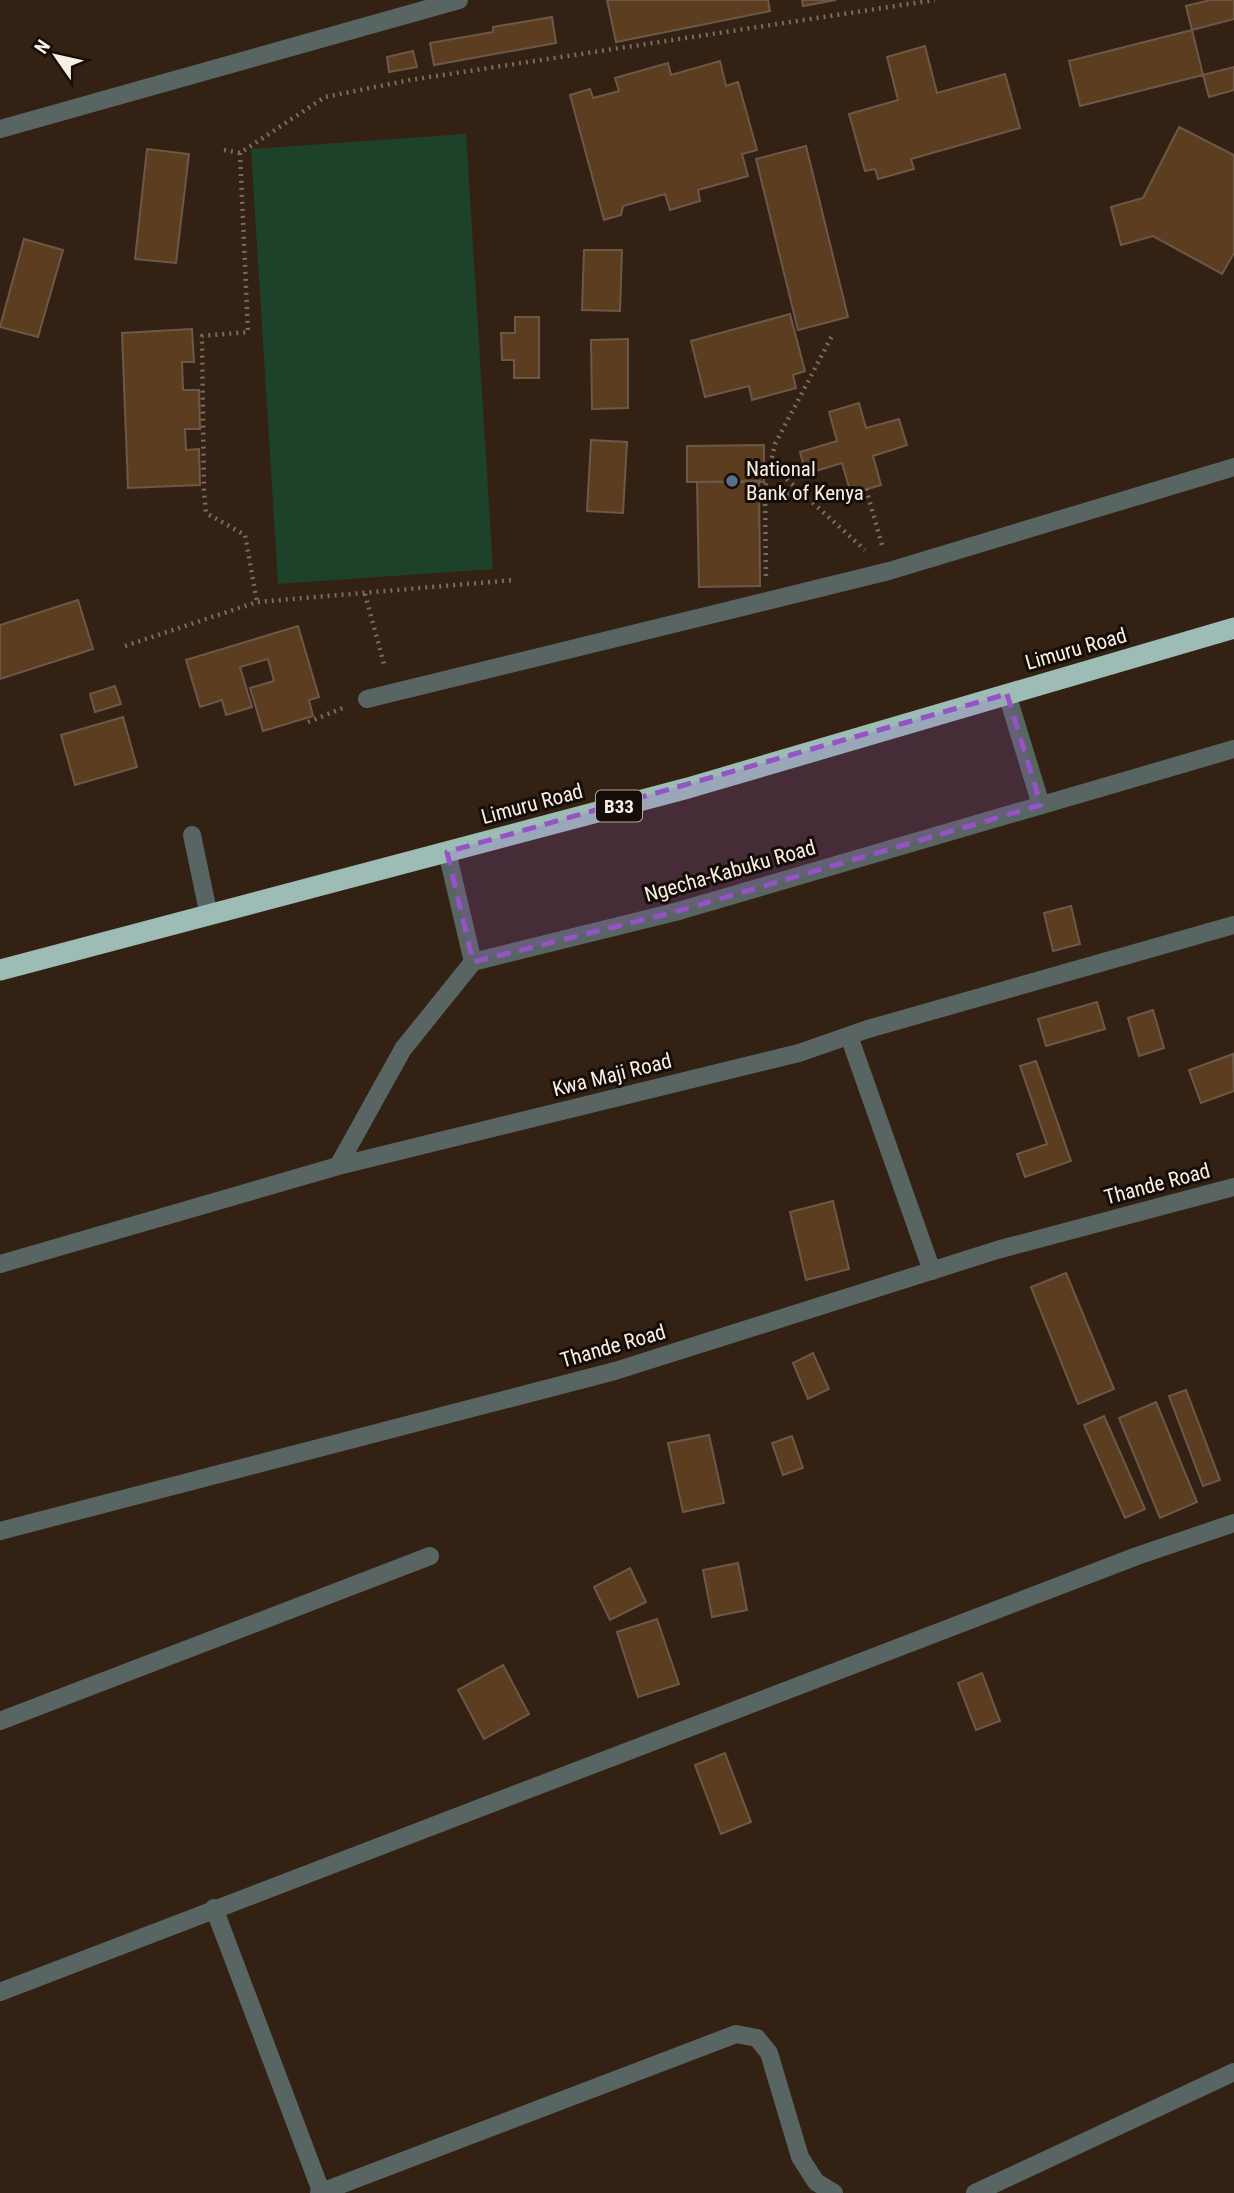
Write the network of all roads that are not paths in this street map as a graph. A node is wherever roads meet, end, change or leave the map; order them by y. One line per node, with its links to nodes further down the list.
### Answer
1 (459, 0): 2 (street)
2 (0, 130)
3 (1234, 467): 6 (street)
4 (1234, 628): 5 (highway, Limuru Road / B33)
5 (1007, 694): 8 (street); 10 (highway, Limuru Road / B33)
6 (367, 699)
7 (1234, 749): 8 (street, Ngecha-Kabuku Road)
8 (1041, 805): 13 (street, Ngecha-Kabuku Road)
9 (192, 835): 11 (street)
10 (447, 852): 11 (highway, Limuru Road / B33); 13 (street)
11 (209, 915): 14 (highway, Limuru Road / B33)
12 (1234, 925): 15 (street, Kwa Maji Road)
13 (472, 962): 16 (street)
14 (0, 970)
15 (849, 1036): 16 (street, Kwa Maji Road); 19 (street)
16 (338, 1166): 18 (street, Kwa Maji Road)
17 (1234, 1187): 19 (street, Thande Road)
18 (0, 1264)
19 (932, 1270): 21 (street, Thande Road)
20 (1234, 1523): 24 (street)
21 (0, 1531)
22 (430, 1556): 23 (street)
23 (0, 1721)
24 (214, 1908): 25 (street); 27 (street)
25 (0, 1992)
26 (1234, 2072): 29 (street)
27 (320, 2192): 28 (street)
28 (834, 2193)
29 (975, 2193)

